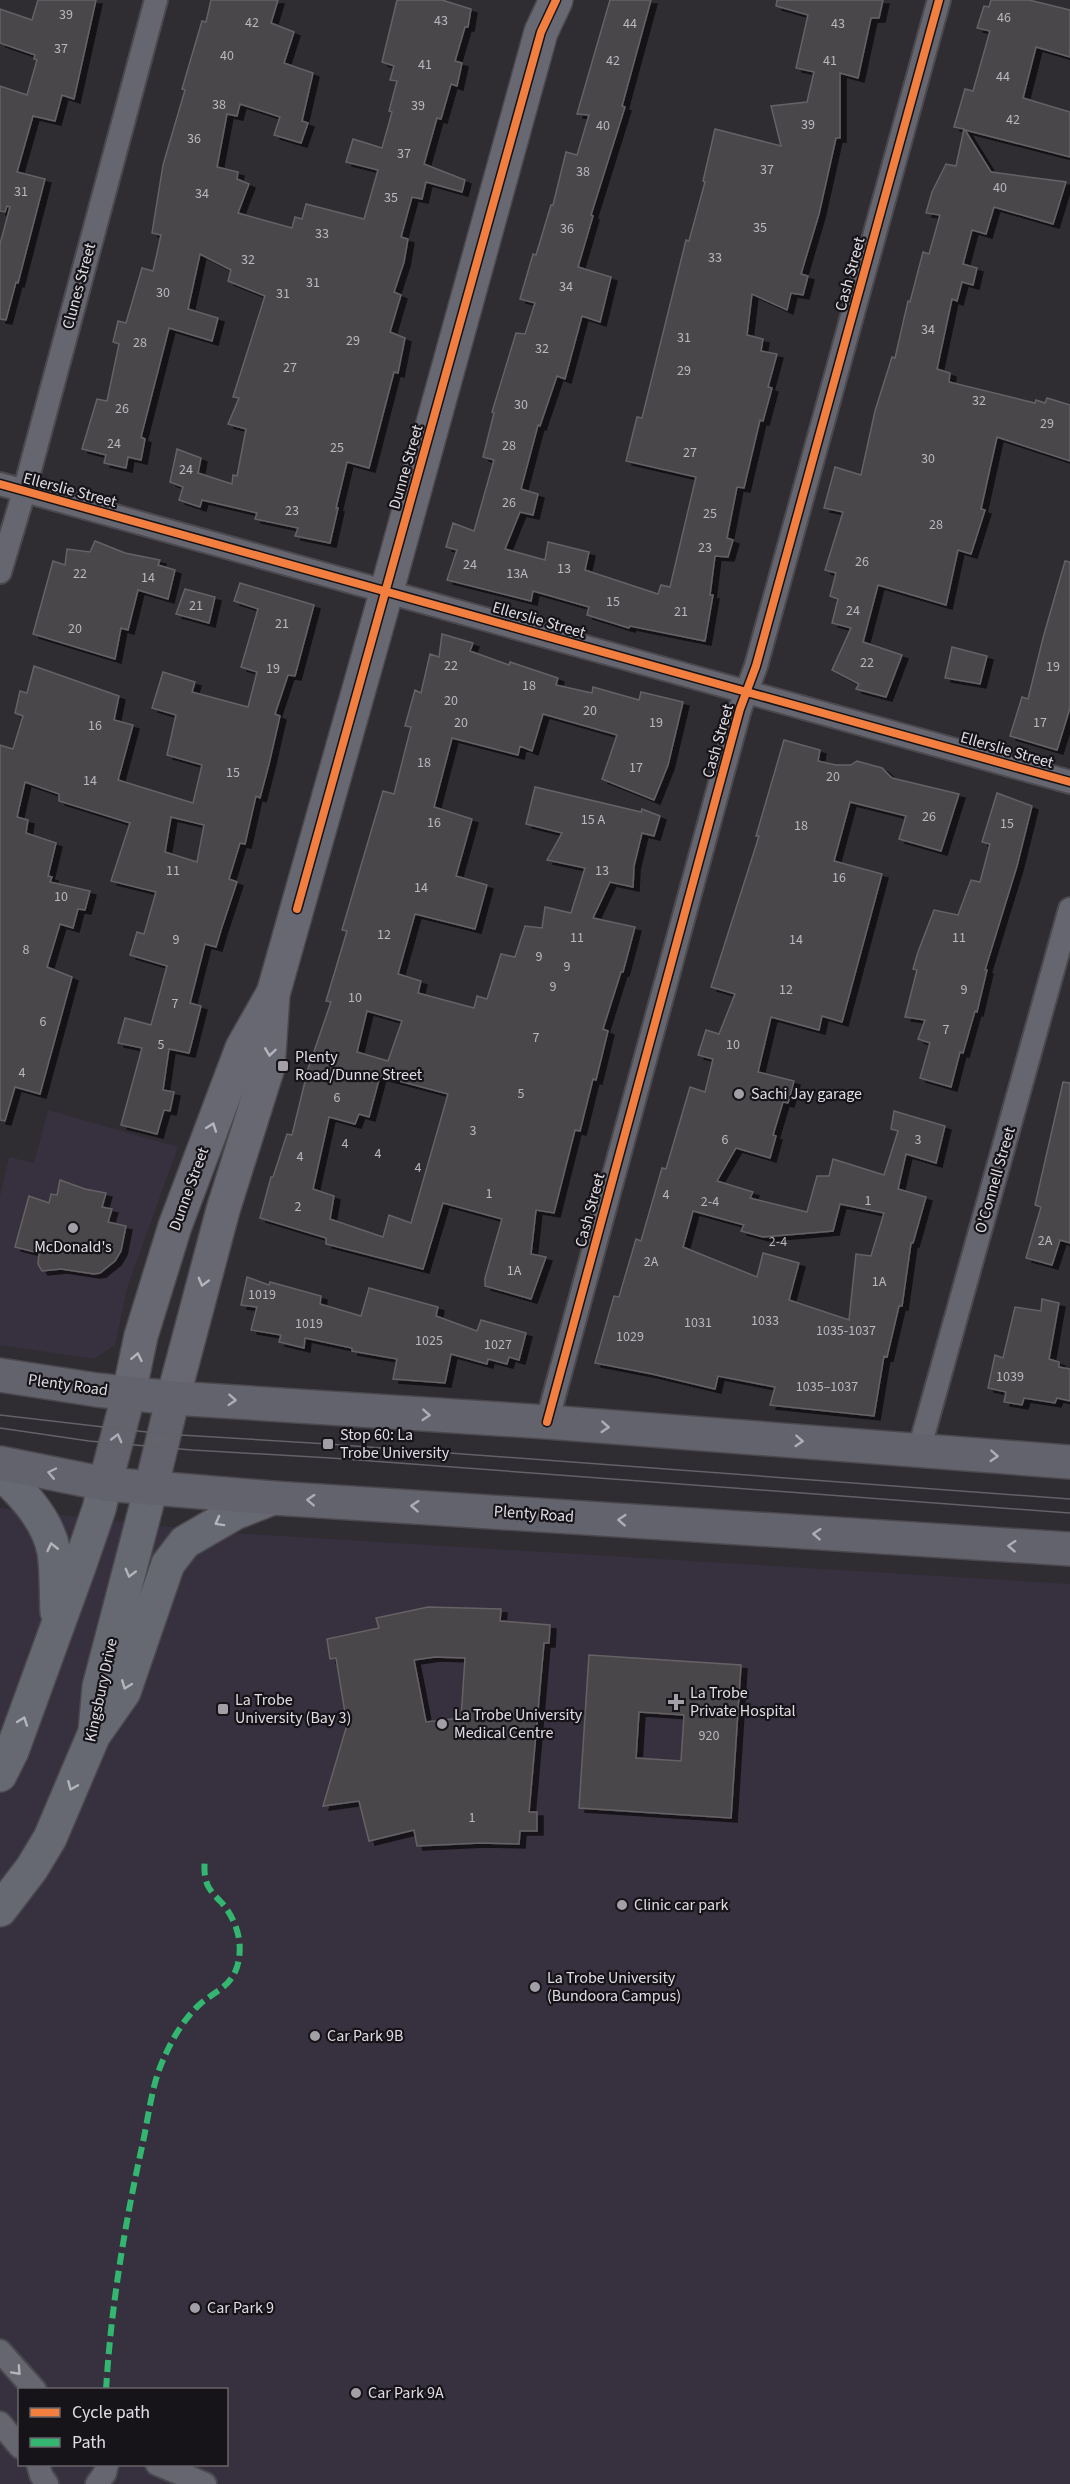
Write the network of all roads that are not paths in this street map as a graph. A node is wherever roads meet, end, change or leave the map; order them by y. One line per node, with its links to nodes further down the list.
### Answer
1 (156, 0): 6 (street, Clunes Street)
2 (556, 0): 4 (main road, Dunne Street)
3 (939, 0): 9 (street, Cash Street)
4 (543, 16): 8 (main road, Dunne Street)
5 (0, 484): 6 (street, Ellerslie Street)
6 (24, 492): 7 (street, Clunes Street); 8 (street, Ellerslie Street)
7 (0, 572)
8 (387, 590): 9 (street, Ellerslie Street); 12 (main road, Dunne Street)
9 (747, 692): 10 (street, Ellerslie Street); 20 (street, Cash Street)
10 (1070, 782)
11 (1070, 909): 21 (street, O'Connell Street)
12 (273, 994): 13 (main road, Dunne Street, one-way to 13); 14 (main road, Dunne Street, one-way to 12)
13 (242, 1152): 14 (main road); 15 (main road, Dunne Street)
14 (195, 1174): 16 (main road, Dunne Street)
15 (223, 1210): 16 (main road); 19 (main road, Dunne Street, one-way to 19)
16 (146, 1321): 18 (main road, Dunne Street, one-way to 16)
17 (0, 1375): 18 (highway, Plenty Road)
18 (129, 1393): 19 (highway, Plenty Road); 25 (highway, one-way to 18)
19 (173, 1398): 20 (highway, Plenty Road, one-way to 20); 26 (highway)
20 (546, 1422): 21 (highway, Plenty Road, one-way to 21)
21 (919, 1450): 22 (highway, Plenty Road, one-way to 22)
22 (1070, 1462)
23 (0, 1463): 25 (highway, Plenty Road, one-way to 23)
24 (0, 1473): 29 (main road, one-way to 24)
25 (105, 1484): 26 (highway, Plenty Road); 29 (main road)
26 (151, 1488): 27 (highway, Plenty Road); 30 (main road, Kingsbury Drive, one-way to 30)
27 (273, 1498): 28 (highway, Plenty Road, one-way to 27); 30 (main road, one-way to 30)
28 (1070, 1549)
29 (57, 1626): 31 (main road, one-way to 29)
30 (95, 1732): 32 (main road, Kingsbury Drive, one-way to 32)
31 (0, 1775)
32 (0, 1910)
33 (0, 2350): 34 (street, one-way to 34)
34 (33, 2388)
35 (0, 2423): 36 (street)
36 (18, 2445)
37 (107, 2466): 39 (street)
38 (162, 2466): 40 (street)
39 (98, 2484)
40 (205, 2484)

